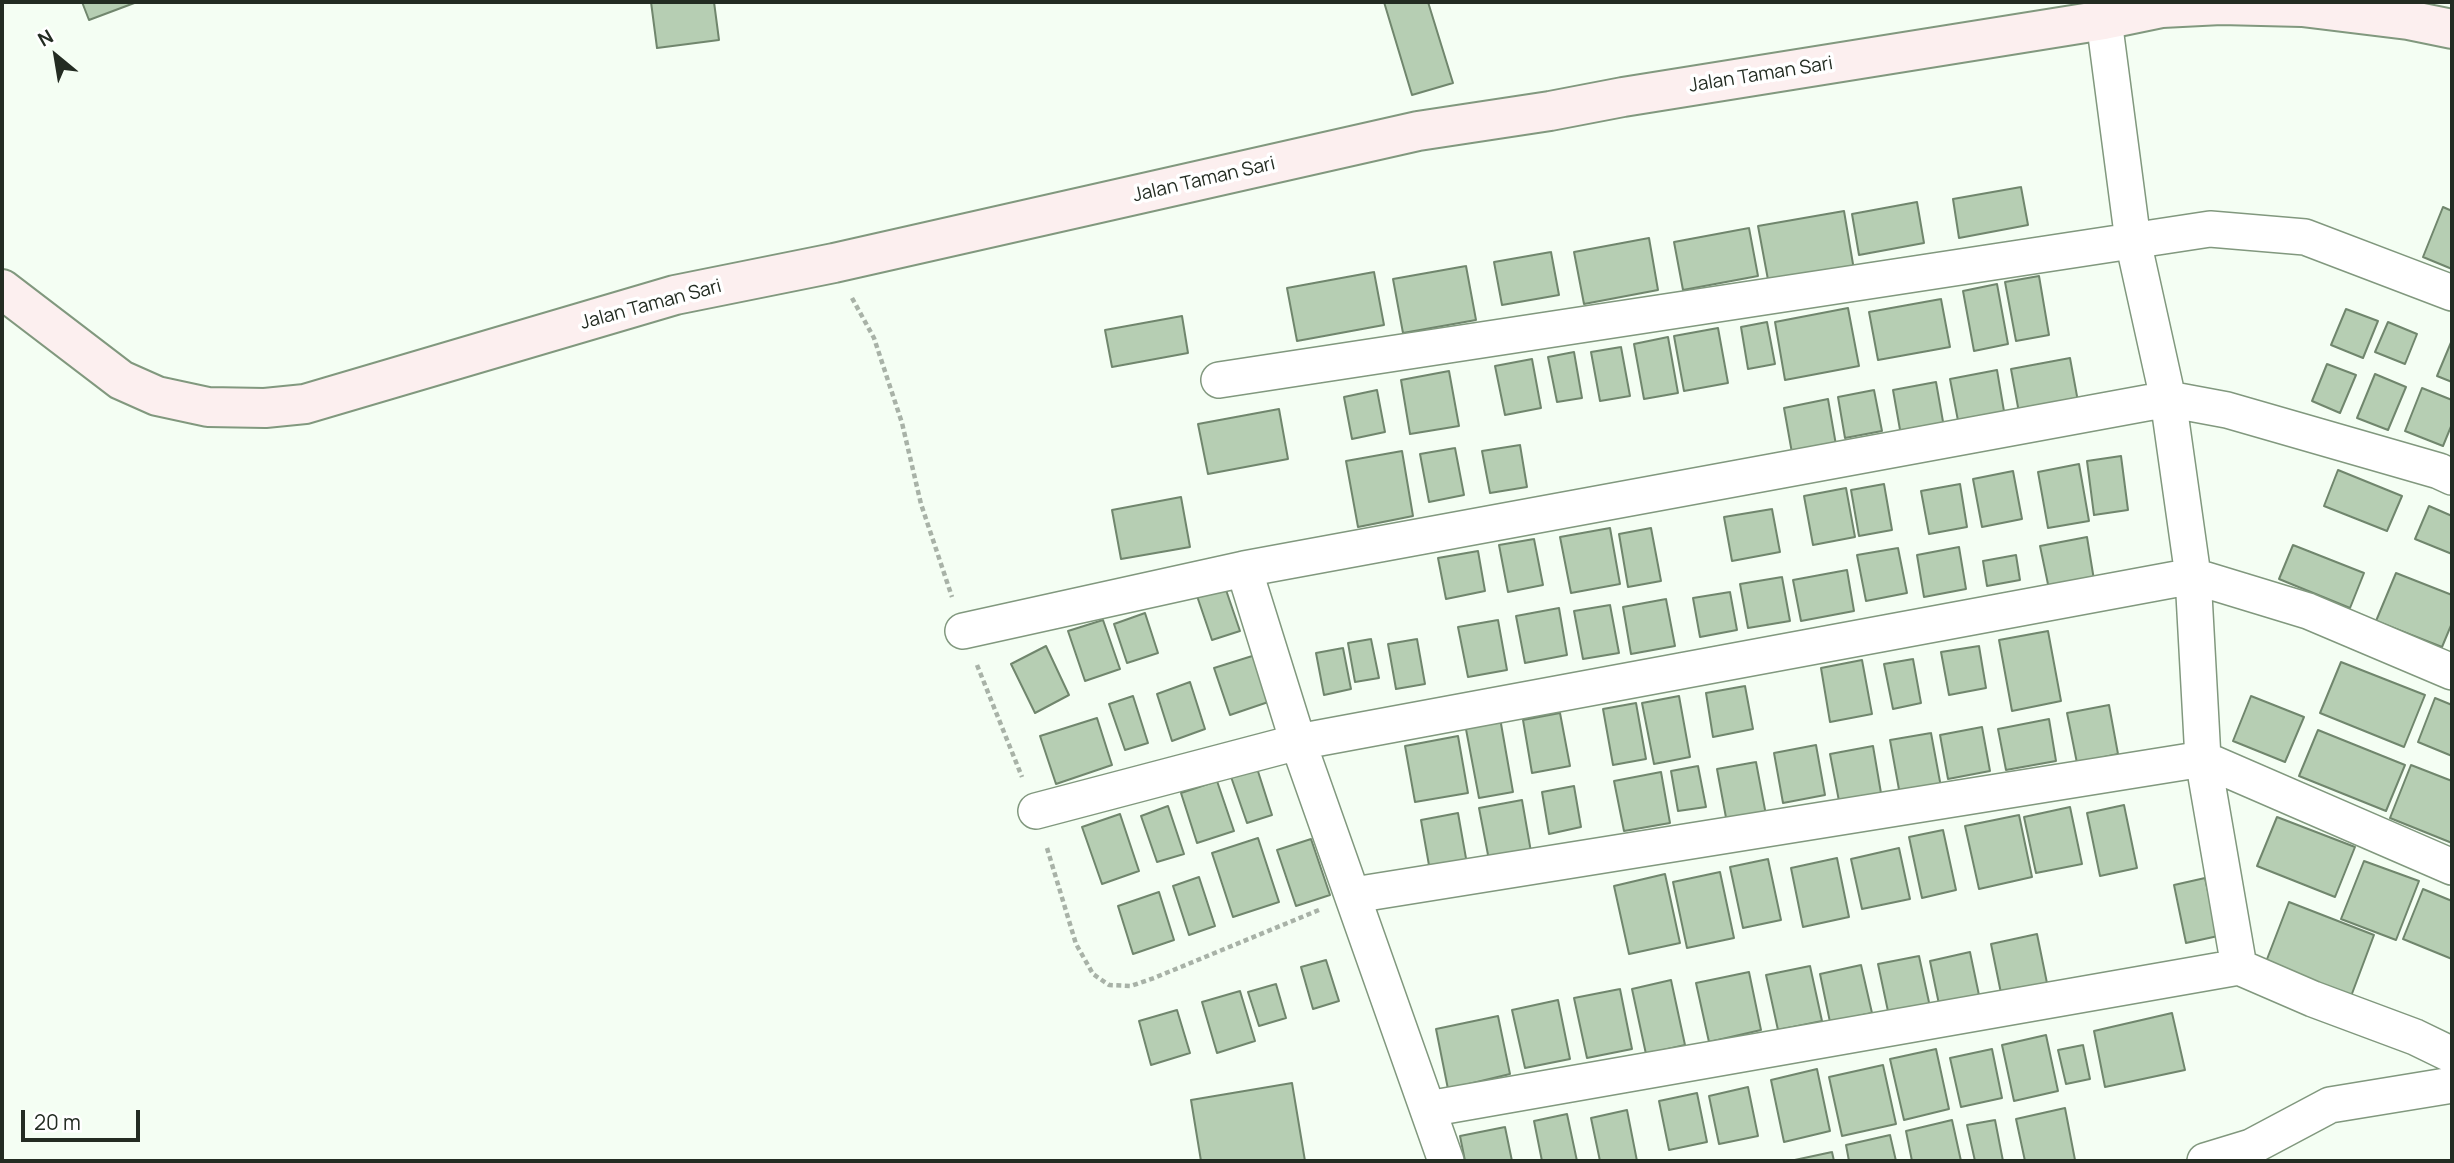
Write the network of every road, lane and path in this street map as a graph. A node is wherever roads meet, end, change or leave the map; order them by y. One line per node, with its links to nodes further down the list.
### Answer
1 (2104, 20): 2 (street, Jalan Taman Sari); 3 (street); 4 (street, Jalan Taman Sari)
2 (2452, 29)
3 (2133, 241): 6 (street); 7 (street); 8 (street)
4 (834, 263): 5 (street, Jalan Taman Sari); 12 (path)
5 (2, 289)
6 (2452, 293)
7 (1219, 380)
8 (2168, 399): 9 (street); 10 (street); 11 (street)
9 (2452, 477)
10 (1244, 569): 12 (street); 14 (street)
11 (2193, 576): 13 (street); 14 (street); 15 (street)
12 (963, 631): 16 (path)
13 (2452, 672)
14 (1298, 741): 16 (street); 18 (street)
15 (2203, 759): 17 (street); 18 (street); 19 (street)
16 (1036, 811): 18 (path)
17 (2452, 867)
18 (1354, 895): 22 (street)
19 (2223, 970): 20 (street); 22 (street)
20 (2452, 1055)
21 (2452, 1085): 24 (street)
22 (1428, 1109): 23 (street)
23 (1446, 1161)
24 (2205, 1161)

